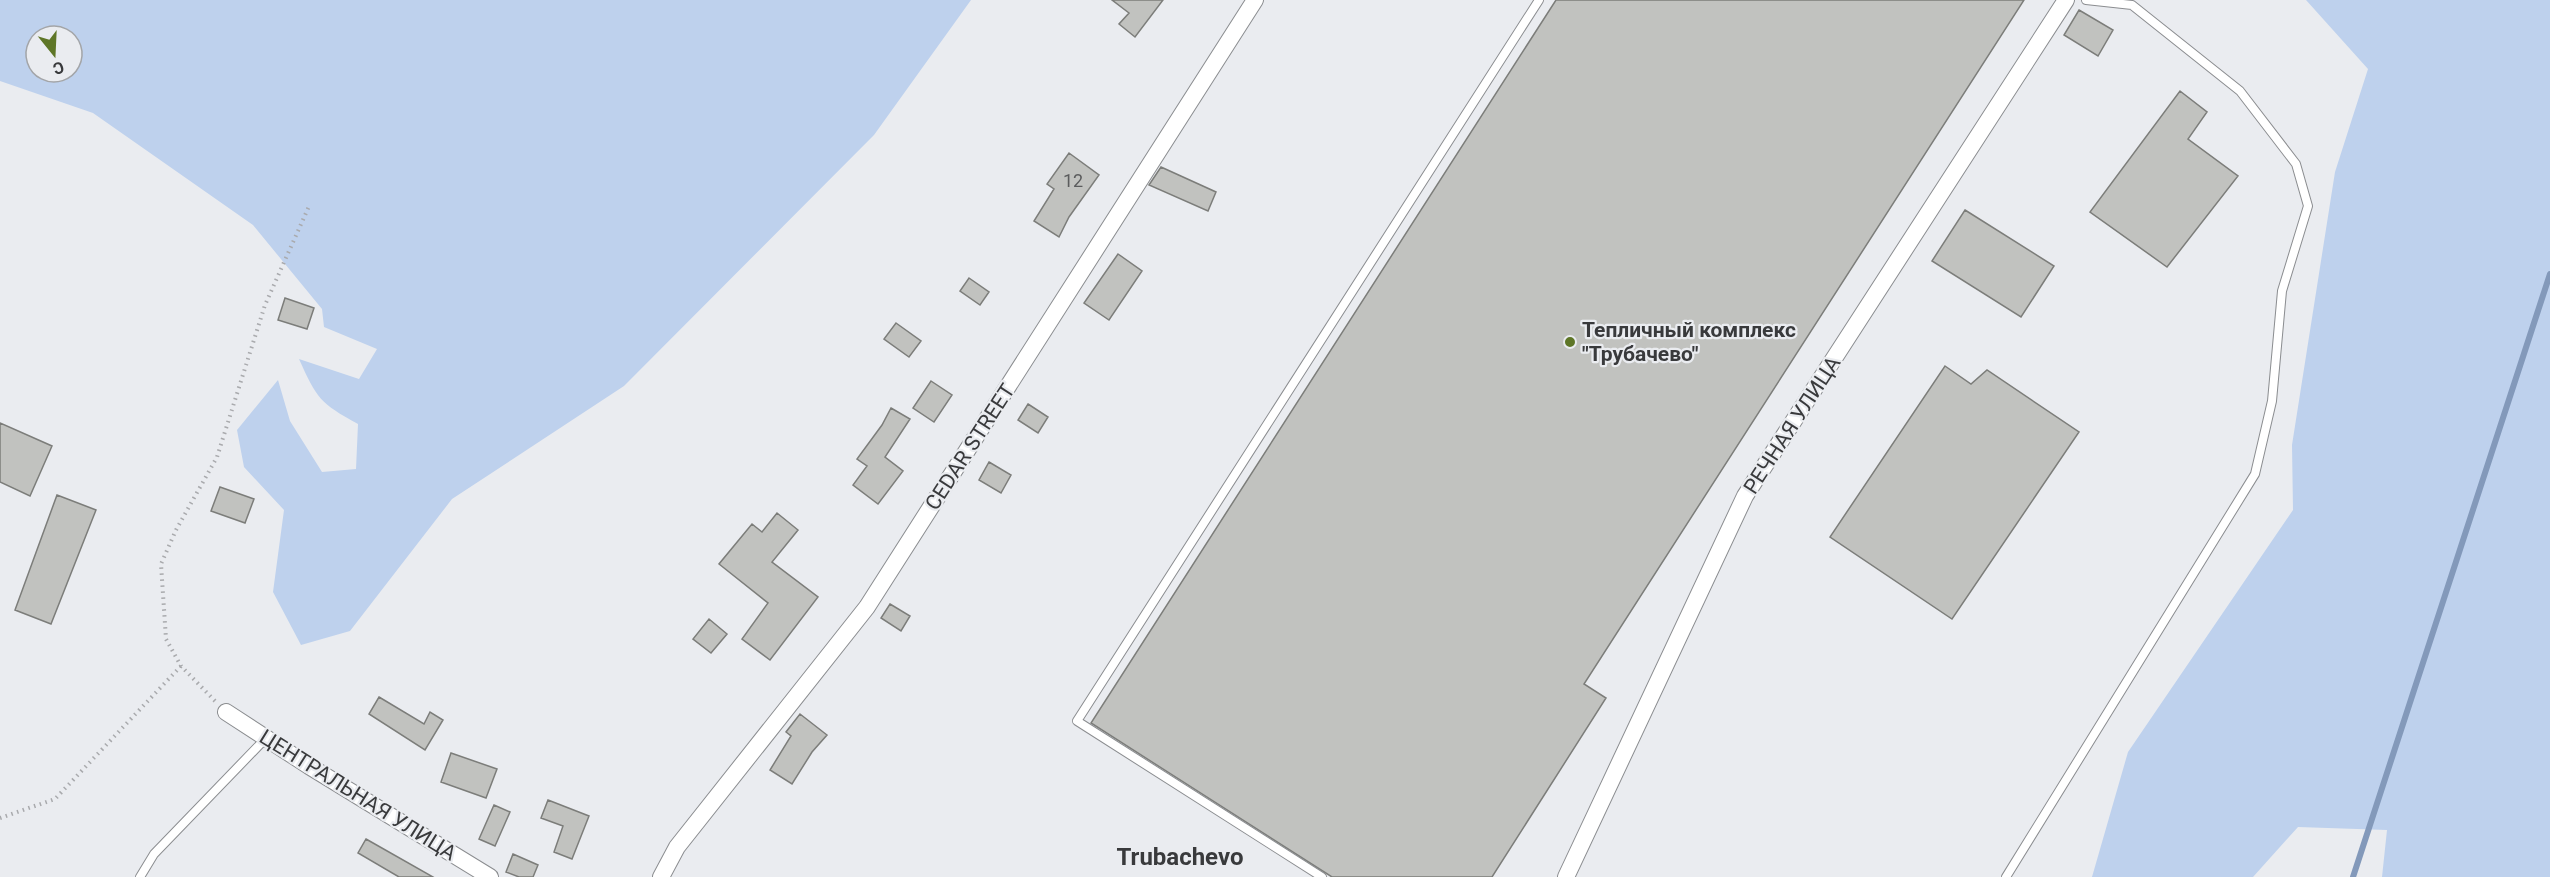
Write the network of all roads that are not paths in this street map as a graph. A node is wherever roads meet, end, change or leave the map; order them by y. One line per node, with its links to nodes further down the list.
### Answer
1 (1255, 0): 9 (street, CEDAR STREET)
2 (1539, 0): 10 (lane)
3 (2066, 0): 11 (street, РЕЧНАЯ УЛИЦА)
4 (2086, 0): 12 (lane)
5 (226, 712): 6 (street, ЦЕНТРАЛЬНАЯ УЛИЦА)
6 (266, 738): 7 (lane); 8 (street, ЦЕНТРАЛЬНАЯ УЛИЦА)
7 (140, 877)
8 (490, 877)
9 (662, 877)
10 (1322, 877)
11 (1566, 877)
12 (2006, 877)

